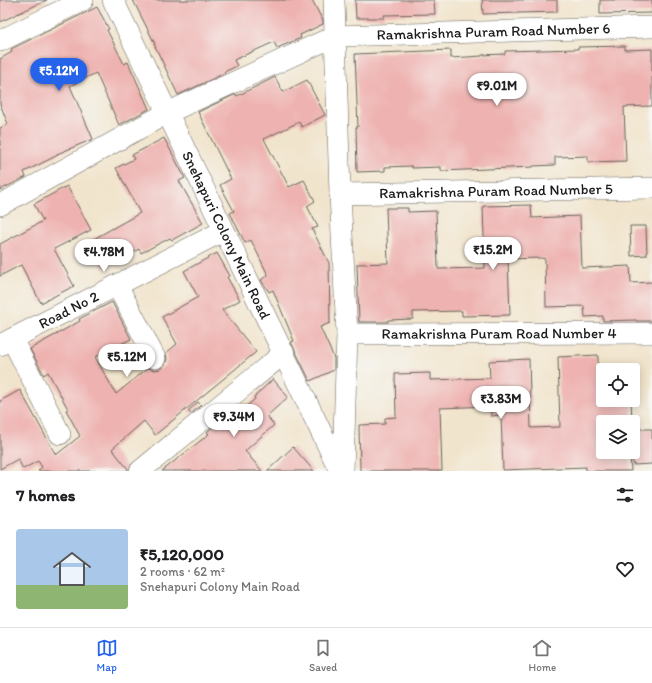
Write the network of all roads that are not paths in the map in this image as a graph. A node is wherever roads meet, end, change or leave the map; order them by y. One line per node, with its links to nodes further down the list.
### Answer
1 (83, 0): 6 (street)
2 (113, 0): 7 (street, Snehapuri Colony Main Road)
3 (334, 0): 5 (street)
4 (652, 27): 5 (street, Ramakrishna Puram Road Number 6)
5 (335, 36): 7 (street); 9 (street)
6 (0, 41)
7 (167, 113): 10 (street); 11 (street, Snehapuri Colony Main Road)
8 (652, 188): 9 (street, Ramakrishna Puram Road Number 5)
9 (340, 194): 14 (street)
10 (0, 205)
11 (223, 231): 12 (street, Road No 2); 16 (street, Snehapuri Colony Main Road)
12 (117, 285): 15 (street, Road No 2); 17 (street)
13 (652, 333): 14 (street, Ramakrishna Puram Road Number 4)
14 (347, 334): 20 (street)
15 (6, 342): 18 (street)
16 (284, 353): 19 (street); 20 (street, Snehapuri Colony Main Road)
17 (154, 358)
18 (60, 434)
19 (140, 471)
20 (341, 471)

